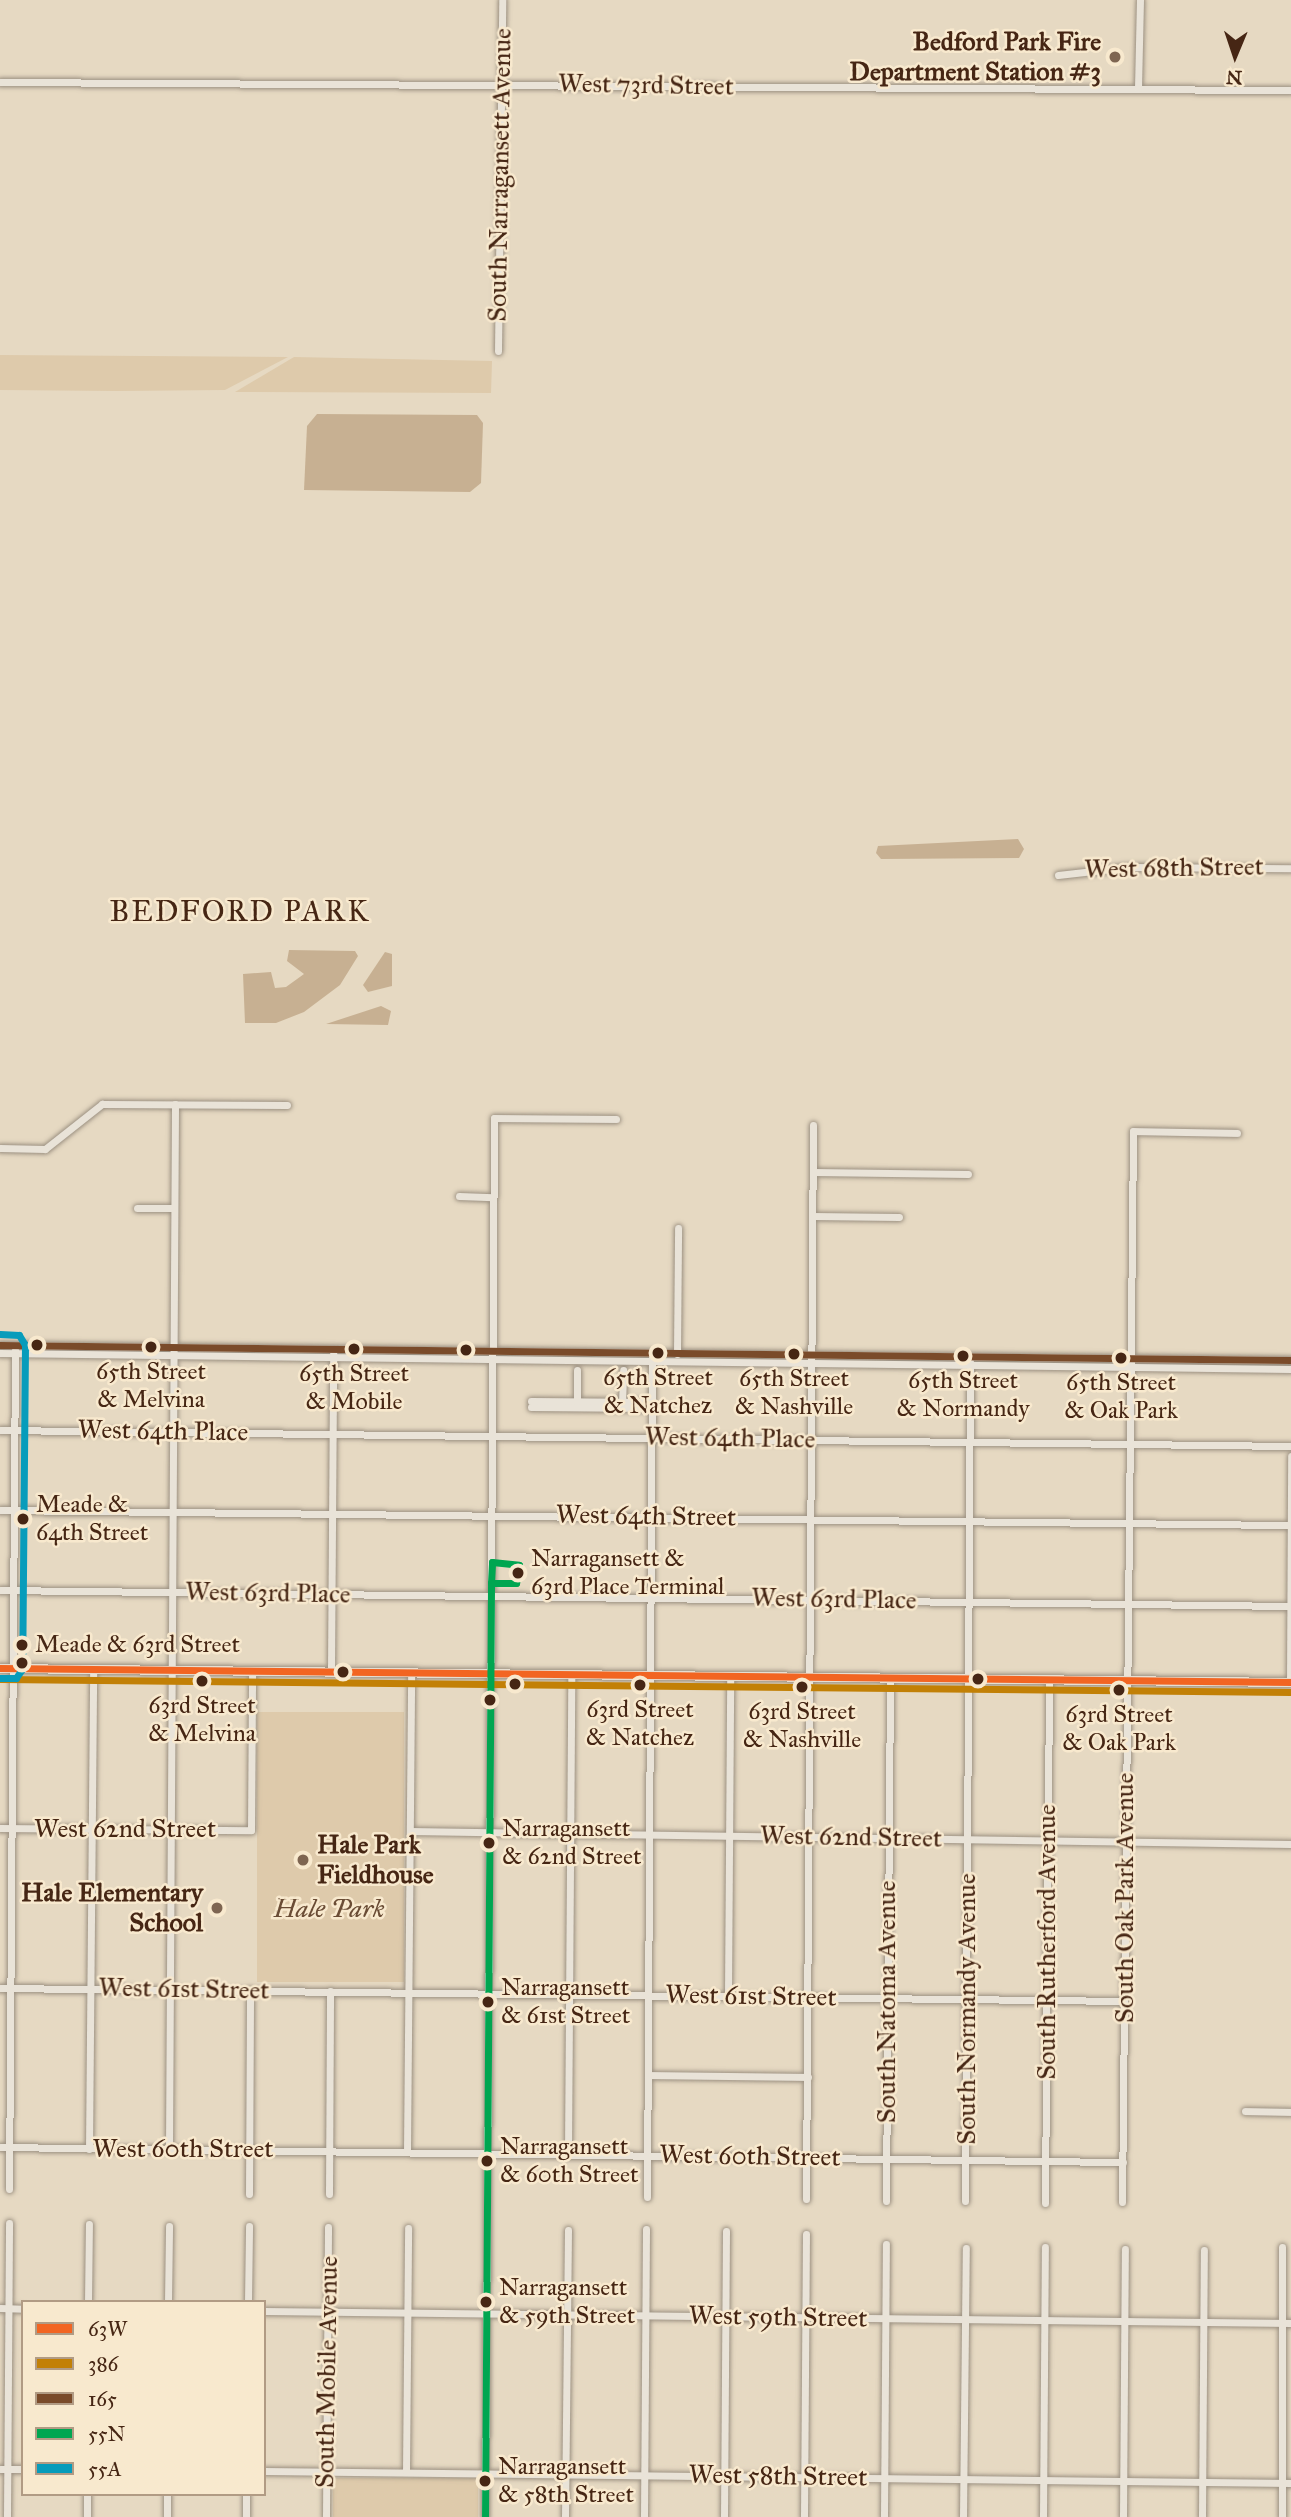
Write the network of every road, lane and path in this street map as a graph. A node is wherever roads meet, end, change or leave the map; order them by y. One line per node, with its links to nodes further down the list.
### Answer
1 (502, 0): 4 (street, South Narragansett Avenue)
2 (1140, 0): 5 (street)
3 (0, 82): 4 (street, West 73rd Street)
4 (501, 83): 5 (street, West 73rd Street); 7 (street, South Narragansett Avenue)
5 (1138, 88): 6 (street, West 73rd Street)
6 (1291, 90)
7 (498, 351)
8 (1291, 868): 9 (street, West 68th Street)
9 (1058, 875)
10 (175, 1104): 11 (street); 15 (street); 21 (street)
11 (287, 1105)
12 (616, 1119): 19 (street)
13 (813, 1125): 16 (street)
14 (1237, 1133): 36 (street, South Oak Park Avenue)
15 (0, 1148)
16 (813, 1172): 17 (street); 22 (street)
17 (968, 1174)
18 (459, 1196): 19 (street)
19 (493, 1197): 27 (street)
20 (137, 1208): 21 (street)
21 (174, 1208): 29 (street)
22 (812, 1216): 23 (street); 33 (street)
23 (899, 1217)
24 (678, 1228): 31 (street)
25 (0, 1345): 28 (street)
26 (333, 1348): 27 (street); 29 (street); 35 (street)
27 (493, 1348): 30 (street); 37 (street)
28 (15, 1350): 29 (street); 32 (street); 52 (street)
29 (174, 1351): 35 (street); 53 (street)
30 (652, 1351): 31 (street); 39 (street)
31 (677, 1352): 33 (street); 40 (street)
32 (0, 1353)
33 (811, 1354): 34 (street); 41 (street)
34 (970, 1356): 36 (street); 42 (street, South Normandy Avenue)
35 (333, 1357): 37 (street); 54 (street)
36 (1130, 1357): 38 (street); 43 (street, South Oak Park Avenue)
37 (493, 1359): 39 (street); 55 (street)
38 (1291, 1360)
39 (652, 1362): 40 (street); 50 (street)
40 (677, 1362): 41 (street)
41 (811, 1363): 42 (street); 57 (street)
42 (971, 1365): 43 (street); 58 (street, South Normandy Avenue)
43 (1130, 1367): 44 (street); 59 (street, South Oak Park Avenue)
44 (1291, 1369)
45 (577, 1370): 48 (street)
46 (622, 1370): 49 (street)
47 (531, 1404): 48 (street)
48 (577, 1404): 49 (street)
49 (622, 1405): 50 (street)
50 (652, 1405): 56 (street)
51 (0, 1430): 52 (street, West 64th Place)
52 (14, 1430): 53 (street, West 64th Place); 63 (street)
53 (173, 1432): 54 (street, West 64th Place); 64 (street)
54 (333, 1433): 55 (street, West 64th Place); 65 (street)
55 (492, 1434): 56 (street, West 64th Place); 66 (street)
56 (652, 1437): 57 (street, West 64th Place); 67 (street)
57 (811, 1439): 58 (street, West 64th Place); 68 (street)
58 (970, 1441): 59 (street, West 64th Place); 69 (street, South Normandy Avenue)
59 (1130, 1444): 60 (street, West 64th Place); 70 (street, South Oak Park Avenue)
60 (1291, 1446)
61 (1291, 1456): 71 (street)
62 (0, 1510): 63 (street, West 64th Street)
63 (13, 1510): 64 (street, West 64th Street); 73 (street)
64 (173, 1511): 65 (street, West 64th Street); 74 (street)
65 (332, 1512): 66 (street, West 64th Street); 75 (street)
66 (492, 1514): 67 (street, West 64th Street); 76 (street)
67 (652, 1516): 68 (street, West 64th Street); 77 (street)
68 (810, 1518): 69 (street, West 64th Street); 78 (street)
69 (970, 1521): 70 (street, West 64th Street); 79 (street, South Normandy Avenue)
70 (1130, 1523): 71 (street, West 64th Street); 80 (street, South Oak Park Avenue)
71 (1291, 1525): 81 (street)
72 (0, 1590): 73 (street, West 63rd Place)
73 (13, 1590): 74 (street, West 63rd Place); 83 (street)
74 (173, 1592): 75 (street, West 63rd Place); 85 (street)
75 (332, 1593): 76 (street, West 63rd Place); 87 (street)
76 (491, 1594): 77 (street, West 63rd Place); 89 (street)
77 (651, 1597): 78 (street, West 63rd Place); 91 (street)
78 (810, 1599): 79 (street, West 63rd Place); 93 (street)
79 (970, 1601): 80 (street, West 63rd Place); 95 (street, South Normandy Avenue)
80 (1129, 1604): 81 (street, West 63rd Place); 97 (street, South Oak Park Avenue)
81 (1290, 1606): 98 (street)
82 (0, 1668): 83 (main road)
83 (12, 1668): 84 (main road); 100 (street)
84 (93, 1669): 85 (main road); 101 (street)
85 (172, 1669): 86 (main road); 102 (street)
86 (252, 1670): 87 (main road); 102 (street, West 62nd Street)
87 (331, 1671): 88 (main road)
88 (411, 1671): 89 (main road); 103 (street)
89 (491, 1672): 90 (main road); 104 (street)
90 (571, 1673): 91 (main road); 105 (street)
91 (651, 1674): 92 (main road); 106 (street)
92 (730, 1675): 93 (main road); 107 (street)
93 (810, 1677): 94 (main road); 108 (street)
94 (890, 1678): 95 (main road); 109 (street, South Natoma Avenue)
95 (969, 1679): 96 (main road); 110 (street, South Normandy Avenue)
96 (1049, 1681): 97 (main road); 111 (street, South Rutherford Avenue)
97 (1127, 1682): 98 (main road); 112 (street, South Oak Park Avenue)
98 (1290, 1682)
99 (0, 1828): 100 (street, West 62nd Street)
100 (11, 1828): 101 (street, West 62nd Street); 115 (street)
101 (92, 1829): 102 (street, West 62nd Street); 116 (street)
102 (171, 1830): 117 (street)
103 (410, 1831): 104 (street, West 62nd Street); 120 (street)
104 (490, 1832): 105 (street, West 62nd Street); 121 (street)
105 (570, 1833): 106 (street, West 62nd Street); 122 (street)
106 (649, 1834): 107 (street, West 62nd Street); 123 (street)
107 (729, 1835): 108 (street, West 62nd Street); 124 (street)
108 (809, 1836): 109 (street, West 62nd Street); 125 (street)
109 (888, 1838): 110 (street, West 62nd Street); 126 (street, South Natoma Avenue)
110 (968, 1839): 111 (street, West 62nd Street); 127 (street, South Normandy Avenue)
111 (1047, 1840): 112 (street, West 62nd Street); 128 (street, South Rutherford Avenue)
112 (1126, 1841): 113 (street, West 62nd Street); 129 (street, South Oak Park Avenue)
113 (1291, 1844)
114 (0, 1988): 115 (street, West 61st Street)
115 (10, 1988): 116 (street, West 61st Street); 135 (street)
116 (90, 1988): 117 (street, West 61st Street); 136 (street)
117 (169, 1989): 118 (street, West 61st Street); 137 (street)
118 (250, 1990): 119 (street, West 61st Street); 138 (street)
119 (330, 1991): 120 (street, West 61st Street); 139 (street)
120 (409, 1992): 121 (street, West 61st Street); 140 (street)
121 (489, 1992): 122 (street, West 61st Street); 141 (street)
122 (568, 1993): 123 (street, West 61st Street); 142 (street)
123 (648, 1994): 124 (street, West 61st Street); 130 (street)
124 (728, 1995): 125 (street, West 61st Street)
125 (808, 1997): 126 (street, West 61st Street); 131 (street)
126 (887, 1998): 127 (street, West 61st Street); 145 (street, South Natoma Avenue)
127 (967, 1999): 128 (street, West 61st Street); 146 (street, South Normandy Avenue)
128 (1047, 2000): 129 (street, West 61st Street); 147 (street, South Rutherford Avenue)
129 (1124, 2001): 148 (street, South Oak Park Avenue)
130 (648, 2075): 131 (street); 143 (street)
131 (808, 2077): 144 (street)
132 (1245, 2111): 133 (street)
133 (1291, 2112)
134 (0, 2147): 135 (street, West 60th Street)
135 (10, 2147): 136 (street, West 60th Street); 149 (street)
136 (89, 2149): 137 (street, West 60th Street)
137 (169, 2149): 138 (street, West 60th Street)
138 (248, 2150): 139 (street, West 60th Street); 150 (street)
139 (328, 2151): 140 (street, West 60th Street); 151 (street)
140 (407, 2151): 141 (street, West 60th Street)
141 (488, 2152): 142 (street, West 60th Street); 181 (street)
142 (568, 2153): 143 (street, West 60th Street)
143 (647, 2154): 144 (street, West 60th Street); 152 (street)
144 (807, 2157): 145 (street, West 60th Street); 153 (street)
145 (886, 2158): 146 (street, West 60th Street); 154 (street, South Natoma Avenue)
146 (966, 2159): 147 (street, West 60th Street); 155 (street, South Normandy Avenue)
147 (1046, 2161): 148 (street, West 60th Street); 157 (street, South Rutherford Avenue)
148 (1123, 2162): 156 (street, South Oak Park Avenue)
149 (9, 2189)
150 (249, 2194)
151 (328, 2194)
152 (647, 2197)
153 (806, 2199)
154 (886, 2201)
155 (965, 2201)
156 (1122, 2202)
157 (1045, 2203)
158 (9, 2223): 177 (street)
159 (89, 2224): 174 (street)
160 (169, 2226): 175 (street)
161 (248, 2226): 176 (street)
162 (328, 2227): 179 (street, South Mobile Avenue)
163 (408, 2228): 180 (street)
164 (646, 2229): 183 (street)
165 (568, 2230): 182 (street)
166 (726, 2231): 184 (street)
167 (806, 2234): 185 (street)
168 (886, 2244): 186 (street)
169 (1045, 2247): 188 (street)
170 (1282, 2247): 191 (street)
171 (966, 2248): 187 (street)
172 (1125, 2249): 189 (street)
173 (1204, 2250): 190 (street)
174 (88, 2300)
175 (168, 2300)
176 (248, 2300)
177 (4, 2308): 192 (street)
178 (266, 2311): 179 (street, West 59th Street)
179 (328, 2311): 180 (street, West 59th Street); 194 (street, South Mobile Avenue)
180 (407, 2312): 181 (street, West 59th Street); 195 (street)
181 (486, 2313): 182 (street, West 59th Street); 196 (street)
182 (567, 2314): 183 (street, West 59th Street); 197 (street)
183 (646, 2315): 184 (street, West 59th Street); 198 (street)
184 (725, 2316): 185 (street, West 59th Street); 199 (street)
185 (806, 2317): 186 (street, West 59th Street); 200 (street)
186 (885, 2318): 187 (street, West 59th Street); 201 (street)
187 (964, 2319): 188 (street, West 59th Street); 202 (street)
188 (1044, 2320): 189 (street, West 59th Street); 203 (street)
189 (1124, 2321): 190 (street, West 59th Street); 204 (street)
190 (1204, 2322): 191 (street, West 59th Street); 205 (street)
191 (1287, 2323): 206 (street)
192 (4, 2469): 211 (street)
193 (266, 2471): 194 (street, West 58th Street)
194 (326, 2472): 195 (street, West 58th Street); 215 (street, South Mobile Avenue)
195 (406, 2472): 196 (street, West 58th Street)
196 (485, 2473): 197 (street, West 58th Street); 216 (street)
197 (565, 2473): 198 (street, West 58th Street); 217 (street)
198 (645, 2474): 199 (street, West 58th Street); 218 (street)
199 (725, 2476): 200 (street, West 58th Street); 219 (street)
200 (804, 2477): 201 (street, West 58th Street); 220 (street)
201 (884, 2478): 202 (street, West 58th Street); 221 (street)
202 (963, 2479): 203 (street, West 58th Street); 222 (street)
203 (1043, 2480): 204 (street, West 58th Street); 223 (street)
204 (1123, 2481): 205 (street, West 58th Street); 224 (street)
205 (1203, 2482): 206 (street, West 58th Street); 225 (street)
206 (1282, 2483): 207 (street, West 58th Street); 226 (street)
207 (1291, 2483)
208 (87, 2496): 212 (street)
209 (167, 2496): 213 (street)
210 (246, 2496): 214 (street)
211 (7, 2517)
212 (87, 2517)
213 (167, 2517)
214 (246, 2517)
215 (326, 2517)
216 (485, 2517)
217 (565, 2517)
218 (644, 2517)
219 (724, 2517)
220 (804, 2517)
221 (884, 2517)
222 (963, 2517)
223 (1043, 2517)
224 (1123, 2517)
225 (1202, 2517)
226 (1282, 2517)

